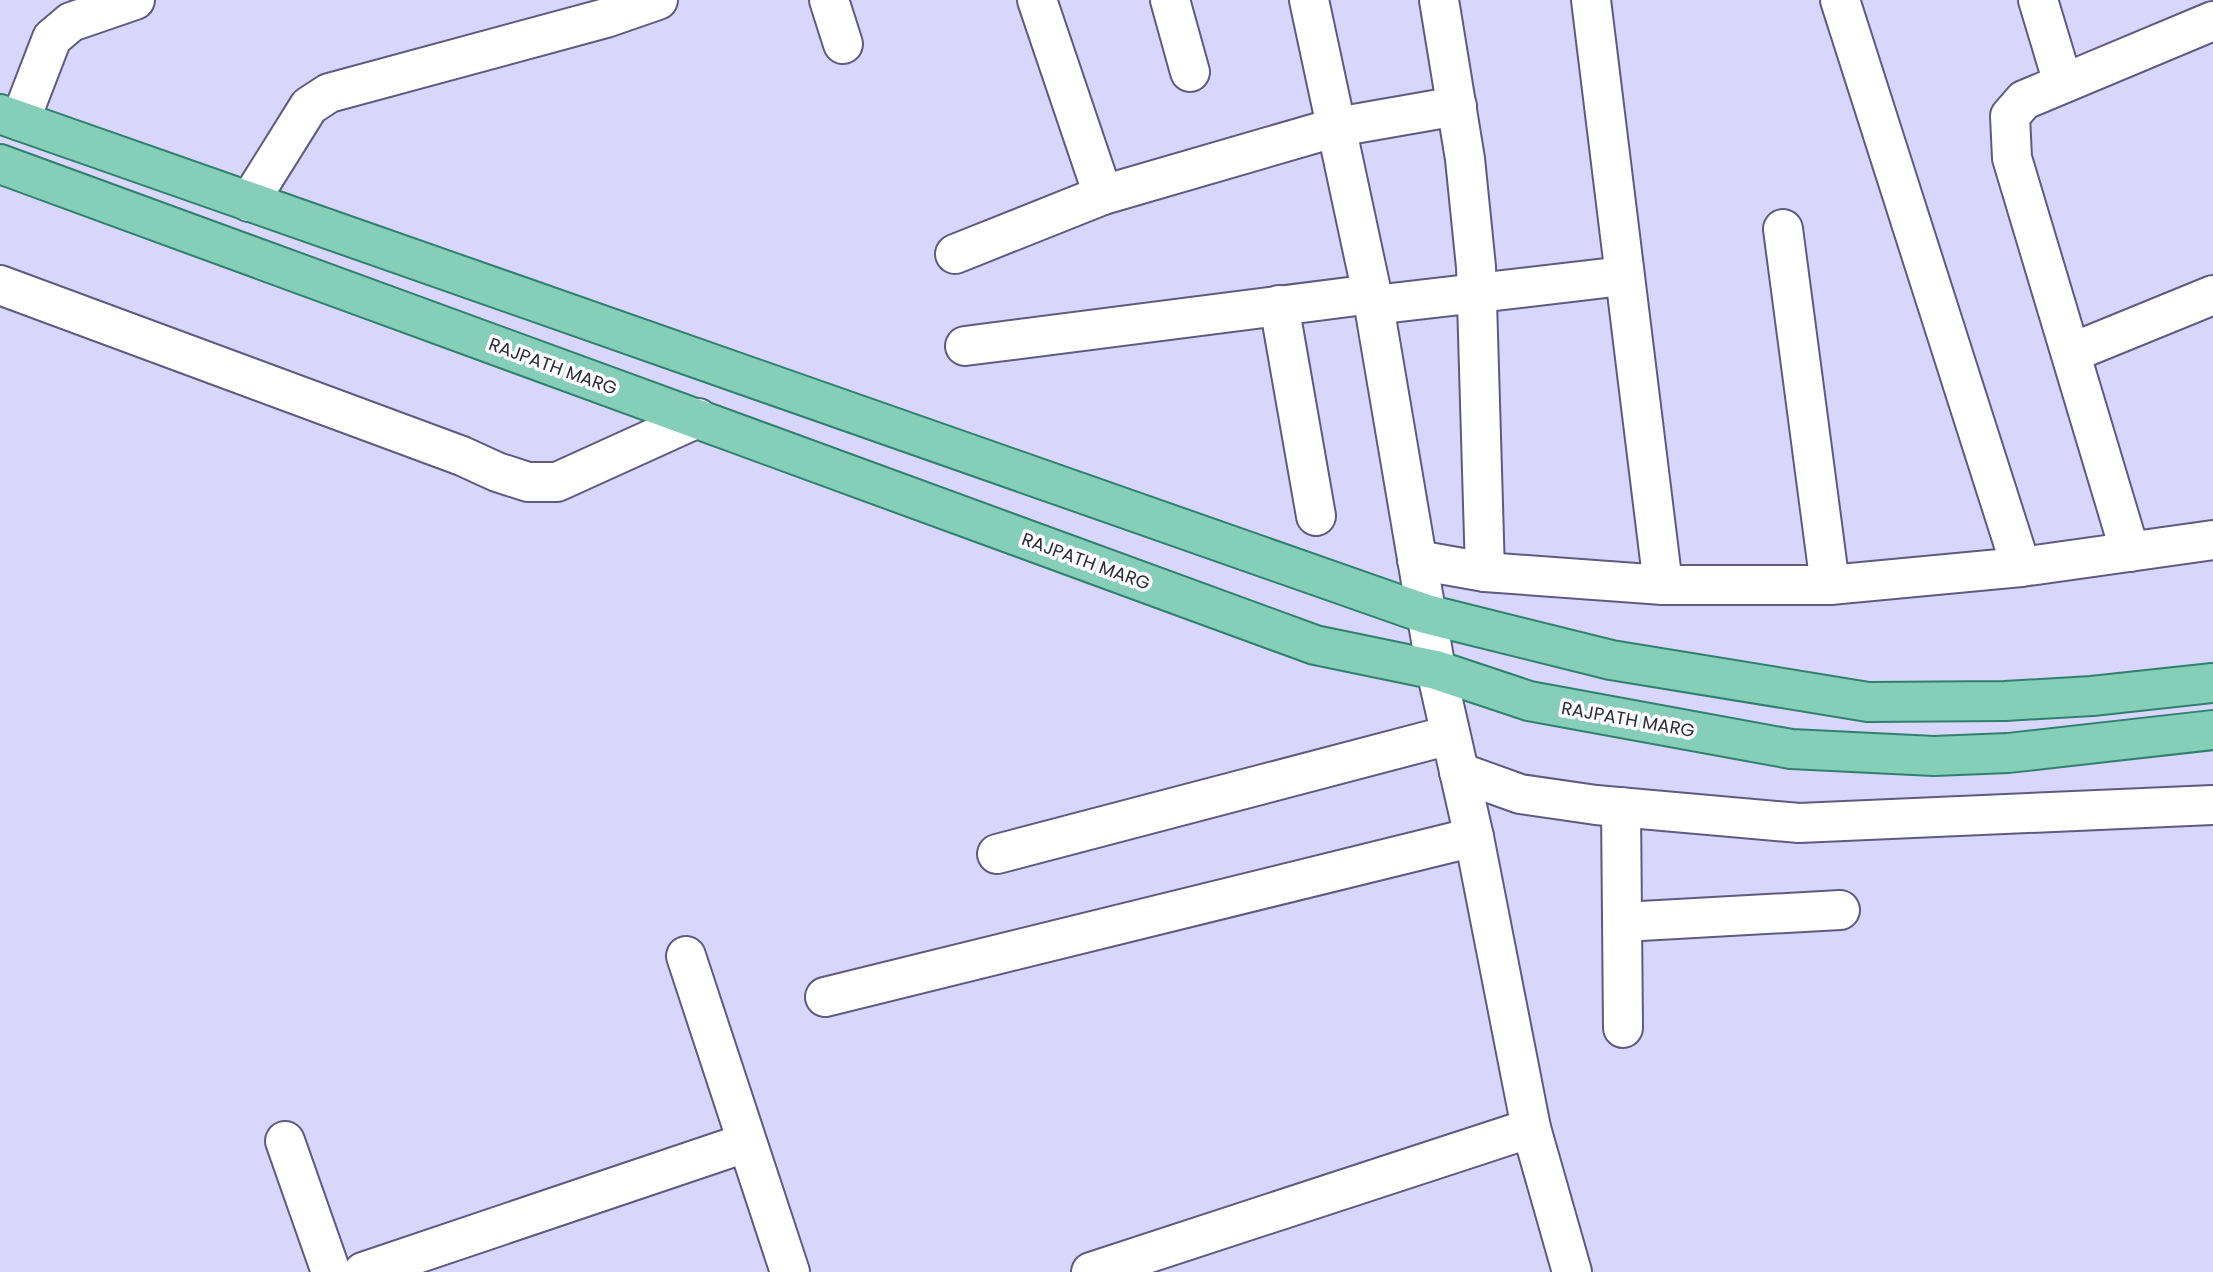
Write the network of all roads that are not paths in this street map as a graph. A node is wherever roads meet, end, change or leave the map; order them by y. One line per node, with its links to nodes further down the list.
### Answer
1 (658, 0): 20 (street)
2 (829, 0): 12 (street)
3 (1037, 0): 19 (street)
4 (1170, 0): 13 (street)
5 (1309, 0): 17 (street)
6 (1439, 0): 15 (street)
7 (1591, 0): 23 (street)
8 (1840, 0): 36 (street)
9 (2038, 0): 14 (street)
10 (118, 2): 16 (street)
11 (2213, 21): 14 (street)
12 (843, 44)
13 (1191, 72)
14 (2063, 83): 30 (street)
15 (1457, 106): 17 (street); 25 (street)
16 (10, 117): 20 (main road)
17 (1337, 127): 19 (street); 27 (street)
18 (0, 164): 31 (main road, RAJPATH MARG)
19 (1103, 195): 22 (street)
20 (249, 202): 40 (main road)
21 (1783, 229): 39 (street)
22 (955, 254)
23 (1623, 276): 25 (street); 38 (street)
24 (0, 285): 31 (street)
25 (1478, 292): 27 (street); 37 (street)
26 (2213, 295): 30 (street)
27 (1373, 299): 28 (street); 35 (street)
28 (1279, 305): 29 (street); 32 (street)
29 (965, 346)
30 (2071, 353): 34 (street)
31 (698, 418): 41 (main road, RAJPATH MARG)
32 (1316, 516)
33 (2213, 540): 34 (street)
34 (2130, 552): 36 (street)
35 (1417, 560): 37 (street); 40 (street)
36 (2021, 567): 39 (street)
37 (1485, 572): 38 (street)
38 (1663, 585): 39 (street)
39 (1830, 585)
40 (1426, 614): 41 (street); 42 (main road)
41 (1436, 670): 43 (main road, RAJPATH MARG); 44 (street)
42 (2213, 683)
43 (2213, 730)
44 (1450, 735): 45 (street); 49 (street)
45 (1459, 772): 47 (street); 48 (street)
46 (2213, 805): 47 (street)
47 (1621, 807): 51 (street)
48 (1474, 837): 53 (street); 55 (street)
49 (997, 854)
50 (1840, 910): 51 (street)
51 (1623, 922): 54 (street)
52 (686, 956): 57 (street)
53 (825, 997)
54 (1623, 1028)
55 (1531, 1128): 61 (street); 62 (street)
56 (285, 1141): 58 (street)
57 (745, 1143): 59 (street); 60 (street)
58 (331, 1272)
59 (363, 1272)
60 (790, 1272)
61 (1091, 1272)
62 (1572, 1272)

